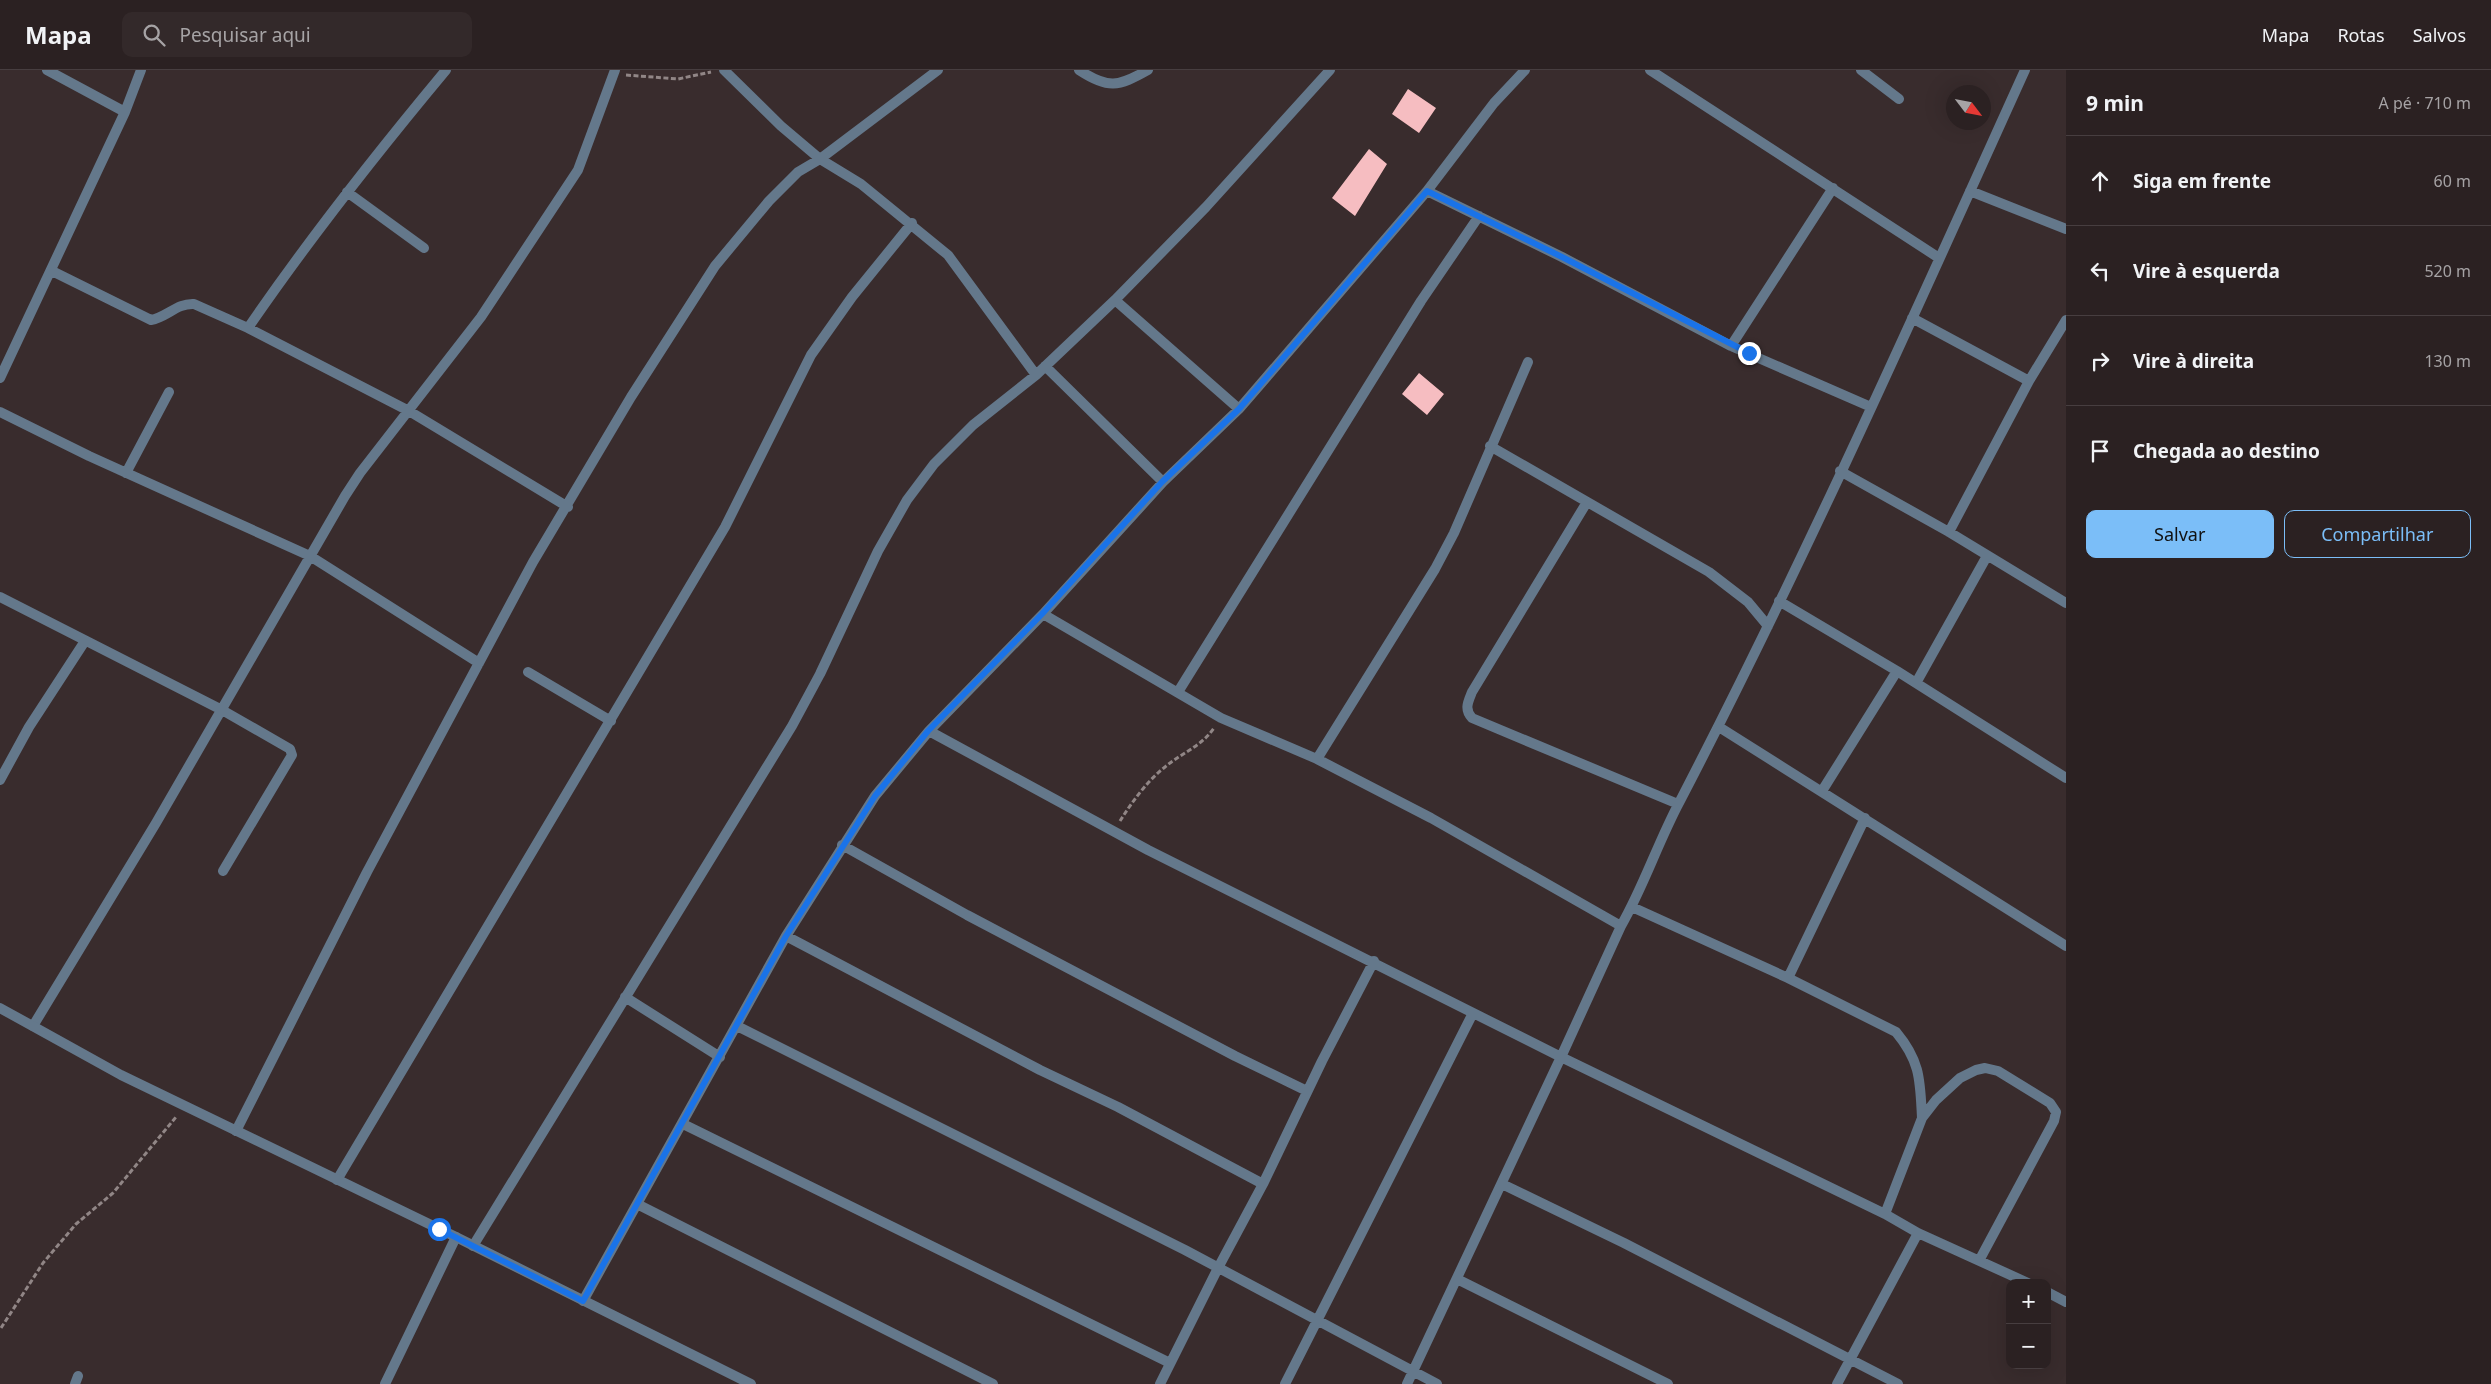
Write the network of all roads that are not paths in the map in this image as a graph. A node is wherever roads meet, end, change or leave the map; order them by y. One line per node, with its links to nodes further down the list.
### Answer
1 (47, 70): 15 (street)
2 (141, 70): 15 (street)
3 (446, 70): 20 (street)
4 (938, 70): 16 (street)
5 (1079, 70): 6 (street)
6 (1148, 70)
7 (1330, 70): 27 (street)
8 (1525, 70): 18 (street)
9 (1650, 70): 17 (street)
10 (1862, 70): 14 (street)
11 (2025, 70): 19 (street)
12 (728, 71): 16 (street)
13 (614, 72): 40 (street)
14 (1899, 99)
15 (125, 112): 26 (street)
16 (820, 159): 22 (street); 47 (street)
17 (1832, 188): 25 (street); 31 (street)
18 (1427, 191): 21 (street); 39 (street)
19 (1970, 191): 23 (street); 25 (street)
20 (347, 192): 24 (street); 30 (street)
21 (1479, 216): 31 (street); 61 (street)
22 (912, 223): 34 (street); 63 (street)
23 (2066, 229)
24 (424, 248)
25 (1939, 258): 28 (street)
26 (52, 271): 30 (street); 35 (street)
27 (1115, 300): 33 (street); 39 (street)
28 (1912, 318): 36 (street); 38 (street)
29 (2066, 320): 36 (street)
30 (248, 328): 40 (street)
31 (1731, 346): 38 (street)
32 (1528, 362): 42 (street)
33 (1045, 366): 34 (street); 45 (street)
34 (1036, 375): 80 (street)
35 (0, 378)
36 (2029, 381): 48 (street)
37 (169, 392): 44 (street)
38 (1871, 407): 43 (street)
39 (1239, 409): 45 (street)
40 (409, 411): 47 (street); 49 (street)
41 (0, 412): 44 (street)
42 (1490, 446): 46 (street); 66 (street)
43 (1840, 471): 48 (street); 52 (street)
44 (126, 473): 49 (street)
45 (1162, 482): 54 (street)
46 (1587, 502): 55 (street); 70 (street)
47 (568, 507): 57 (street)
48 (1948, 532): 50 (street)
49 (310, 556): 57 (street); 62 (street)
50 (1987, 556): 53 (street); 60 (street)
51 (0, 597): 56 (street)
52 (1779, 602): 55 (street); 58 (street)
53 (2066, 603)
54 (1042, 614): 61 (street); 65 (street)
55 (1768, 626): 64 (street)
56 (85, 641): 62 (street); 68 (street)
57 (480, 663): 90 (street)
58 (1897, 671): 60 (street); 69 (street)
59 (528, 672): 63 (street)
60 (1916, 683): 67 (street)
61 (1178, 692): 66 (street)
62 (222, 710): 73 (street); 83 (street)
63 (611, 721): 91 (street)
64 (1719, 727): 69 (street); 70 (street)
65 (928, 731): 72 (street); 78 (street)
66 (1318, 759): 75 (street)
67 (2066, 778)
68 (0, 780)
69 (1822, 791): 71 (street)
70 (1678, 804): 74 (street)
71 (1865, 818): 77 (street); 79 (street)
72 (842, 845): 76 (street); 87 (street)
73 (223, 871)
74 (1632, 907): 75 (street); 79 (street)
75 (1621, 926): 86 (street)
76 (786, 936): 84 (street); 92 (street)
77 (2066, 946)
78 (1374, 961): 82 (street); 87 (street)
79 (1788, 978): 88 (street)
80 (625, 997): 85 (street); 98 (street)
81 (0, 1008): 83 (street)
82 (1473, 1013): 86 (street); 106 (street)
83 (33, 1026): 90 (street)
84 (737, 1026): 85 (street); 100 (street)
85 (720, 1057): 89 (street)
86 (1561, 1057): 93 (street); 95 (street)
87 (1307, 1091): 92 (street)
88 (1922, 1118): 95 (street); 99 (street)
89 (683, 1124): 94 (street); 108 (street)
90 (236, 1131): 91 (street)
91 (337, 1180): 97 (street)
92 (1264, 1184): 100 (street)
93 (1502, 1184): 101 (street); 107 (street)
94 (637, 1204): 104 (street); 112 (street)
95 (1885, 1214): 96 (street)
96 (1918, 1233): 99 (street); 107 (street)
97 (456, 1237): 98 (street); 110 (street)
98 (473, 1246): 104 (street)
99 (1980, 1260): 102 (street)
100 (1218, 1268): 106 (street); 108 (street)
101 (1457, 1279): 109 (street); 117 (street)
102 (2020, 1279)
103 (2051, 1294): 105 (street)
104 (583, 1301): 111 (street)
105 (2066, 1302)
106 (1318, 1320): 109 (street); 114 (street)
107 (1849, 1360): 118 (street); 119 (street)
108 (1170, 1363): 113 (street)
109 (1412, 1372): 115 (street); 116 (street)
110 (385, 1384)
111 (751, 1384)
112 (993, 1384)
113 (1160, 1384)
114 (1285, 1384)
115 (1407, 1384)
116 (1437, 1384)
117 (1668, 1384)
118 (1837, 1384)
119 (1898, 1384)

